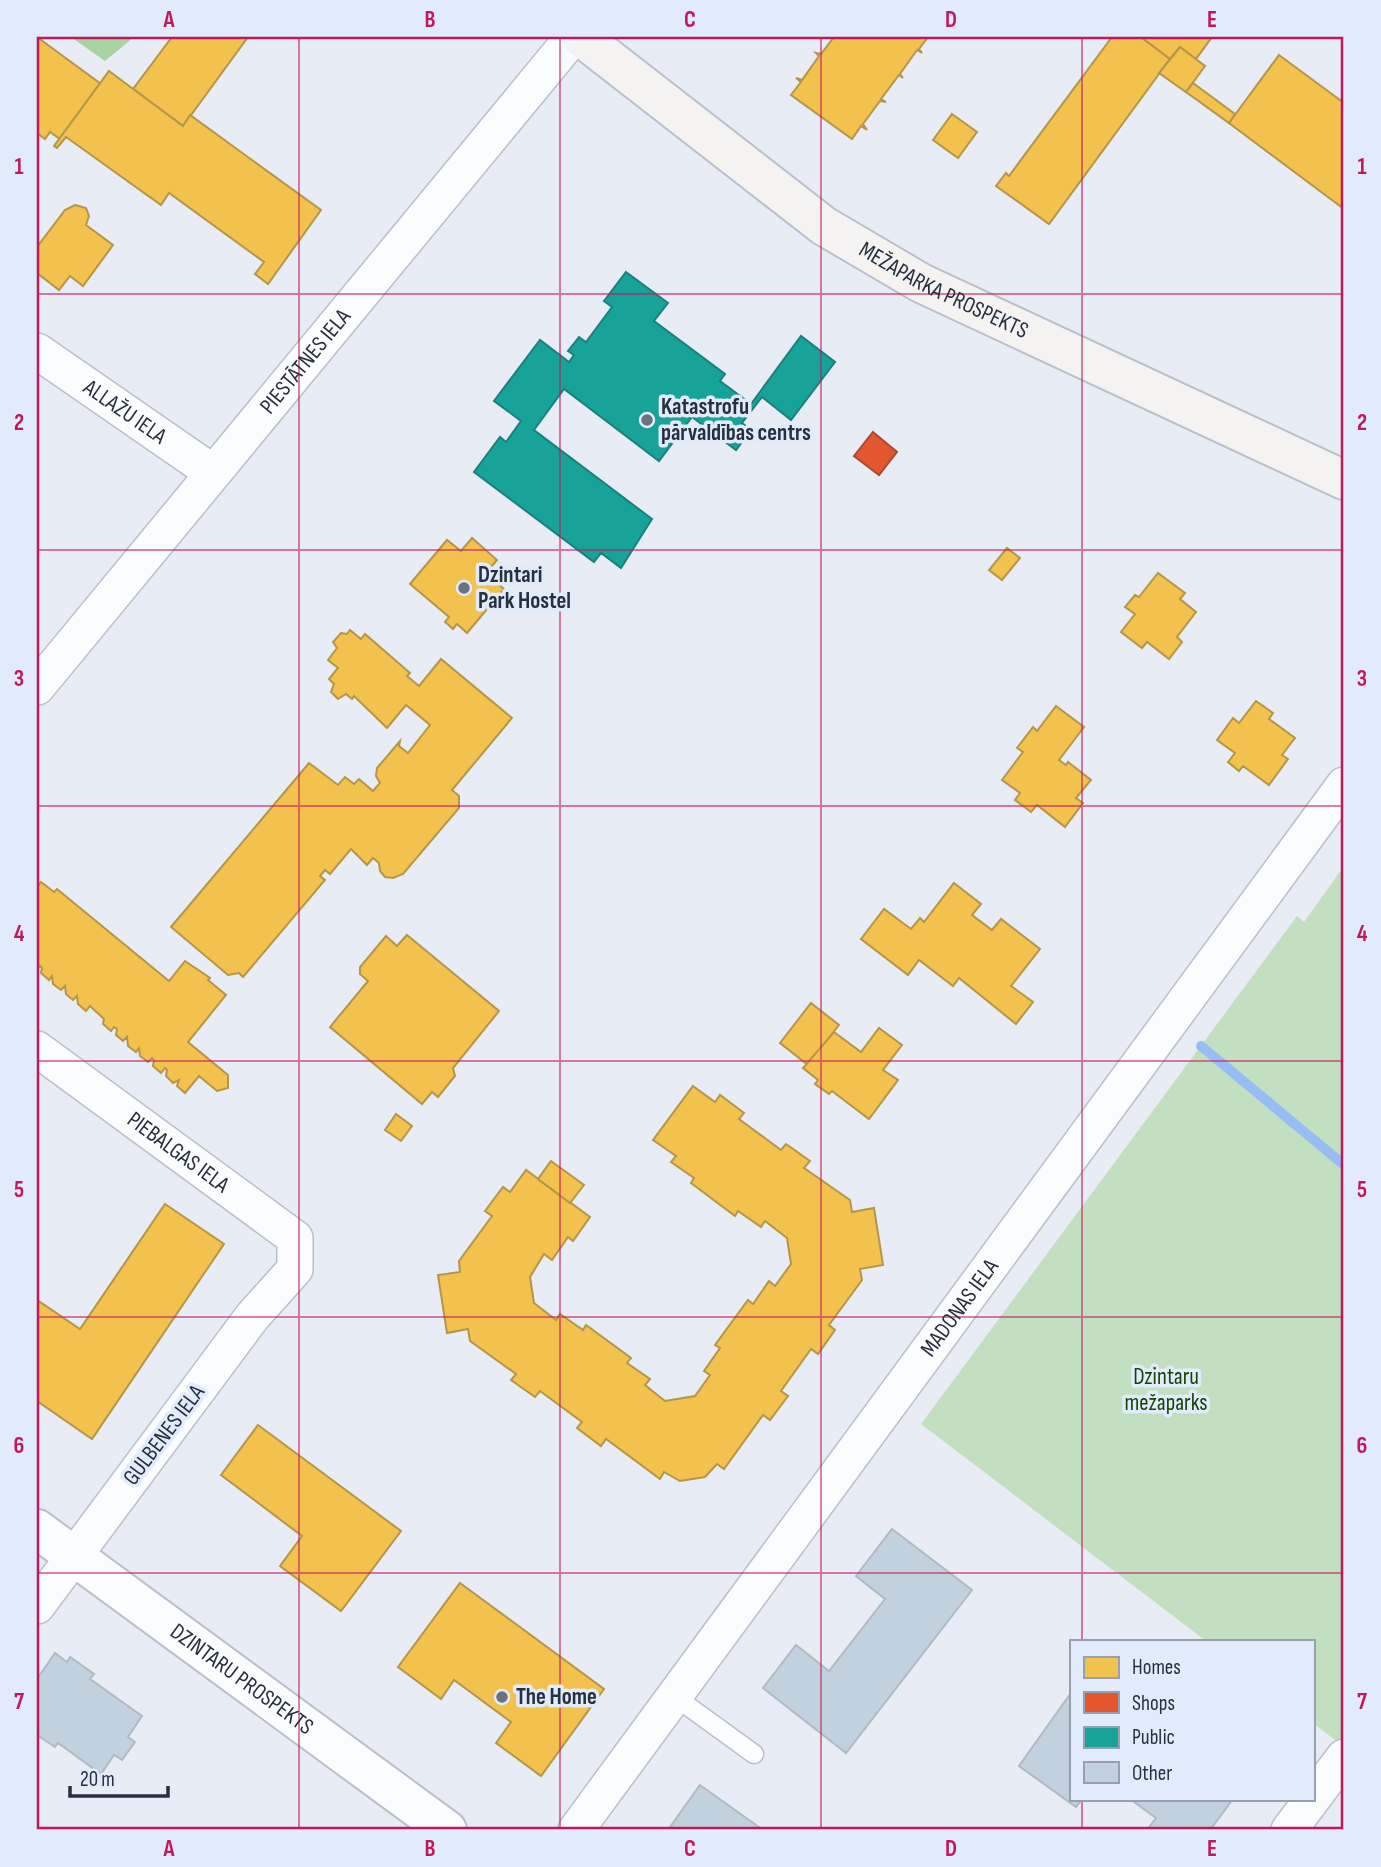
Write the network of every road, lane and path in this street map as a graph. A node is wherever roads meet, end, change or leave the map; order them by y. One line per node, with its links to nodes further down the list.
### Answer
1 (573, 37): 4 (street, PIESTĀTNES IELA)
2 (582, 37): 5 (main road, MEŽAPARKA PROSPEKTS)
3 (37, 351): 4 (street, ALLAŽU IELA)
4 (212, 472): 6 (street, PIESTĀTNES IELA)
5 (1344, 480)
6 (37, 687)
7 (1344, 785): 13 (street, MADONAS IELA)
8 (37, 1049): 9 (street, PIEBALGAS IELA)
9 (295, 1269): 11 (street, GULBENES IELA)
10 (37, 1529): 11 (street, DZINTARU PROSPEKTS)
11 (74, 1556): 12 (street, GULBENES IELA); 18 (street, DZINTARU PROSPEKTS)
12 (37, 1606)
13 (674, 1696): 14 (lane); 19 (street, MADONAS IELA)
14 (754, 1754)
15 (1344, 1757): 16 (street)
16 (1314, 1797)
17 (1312, 1800): 20 (street)
18 (447, 1830)
19 (576, 1830)
20 (1289, 1830)

